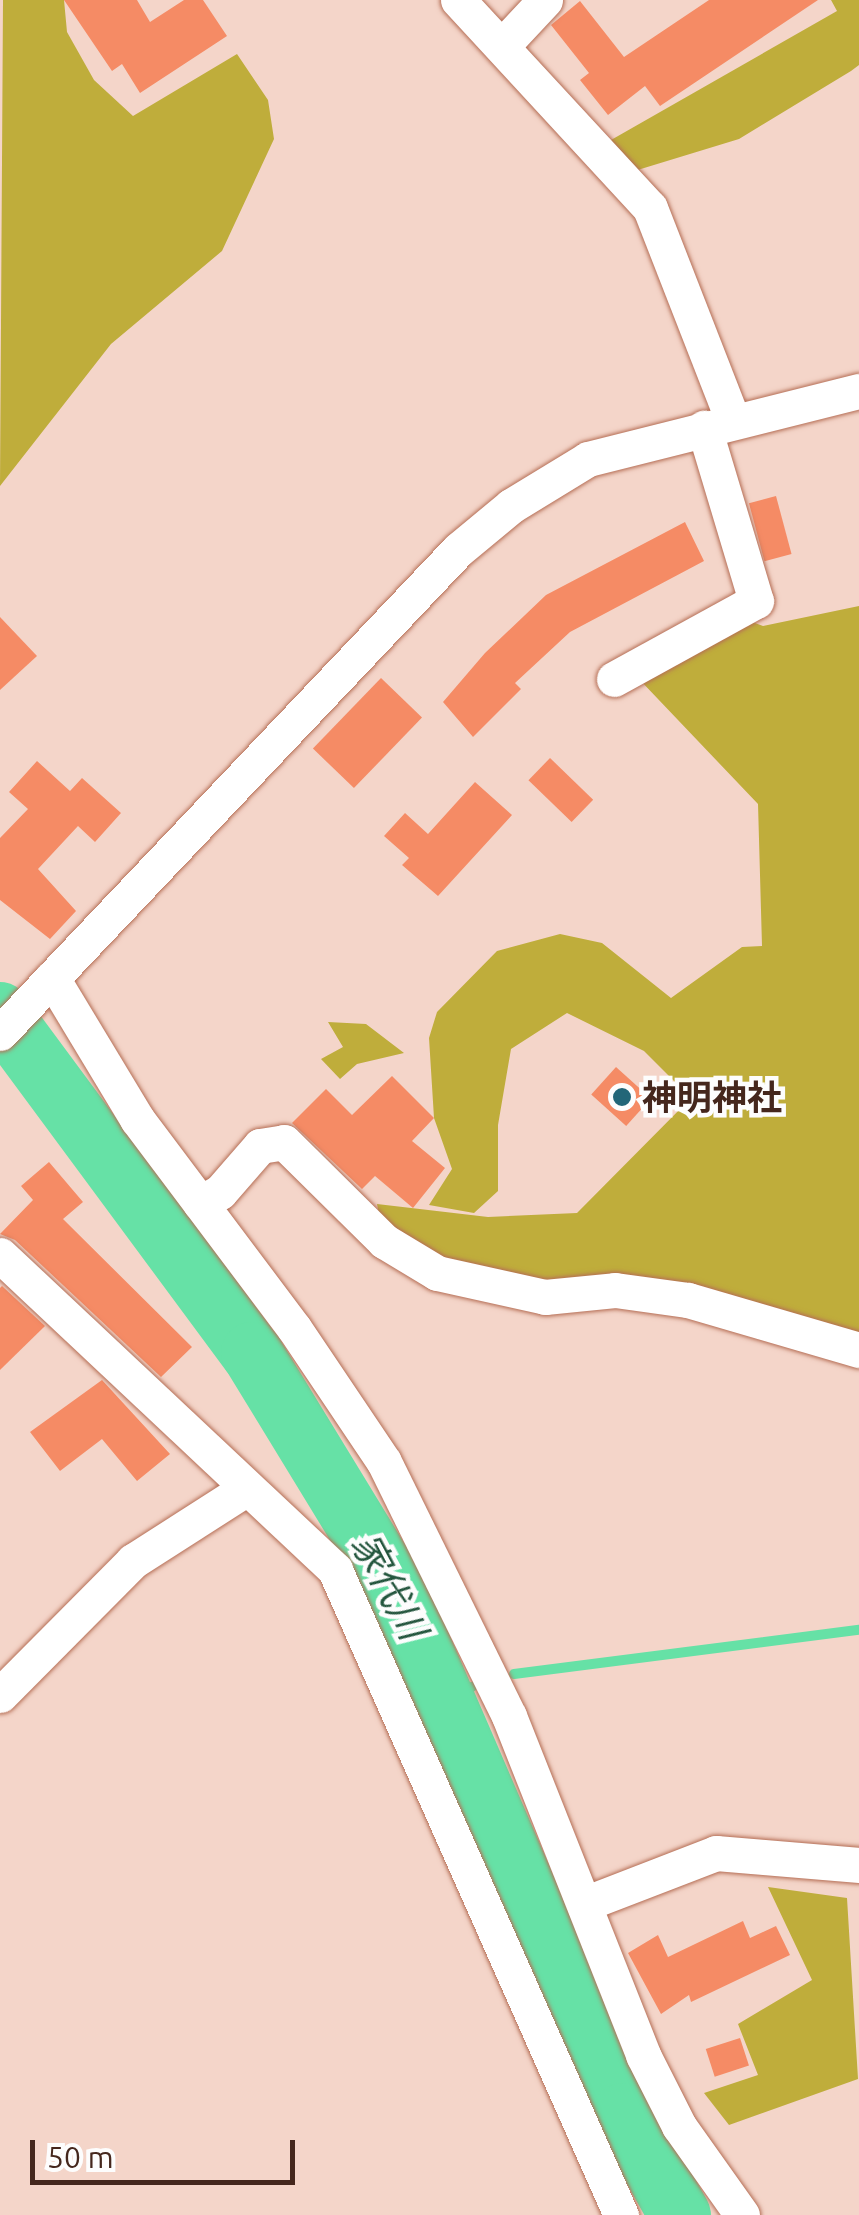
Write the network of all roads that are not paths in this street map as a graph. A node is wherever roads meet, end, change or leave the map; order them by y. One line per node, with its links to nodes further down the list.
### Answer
1 (458, 0): 3 (street)
2 (545, 0): 3 (street)
3 (502, 46): 5 (street)
4 (859, 391): 5 (street)
5 (718, 425): 6 (street); 7 (street)
6 (614, 679)
7 (46, 984): 8 (street); 9 (street)
8 (0, 1033)
9 (200, 1203): 11 (street); 15 (street)
10 (0, 1255): 12 (street)
11 (859, 1350)
12 (246, 1488): 13 (street); 16 (street)
13 (0, 1696)
14 (859, 1864): 15 (street)
15 (584, 1904): 17 (street)
16 (621, 2215)
17 (742, 2215)

